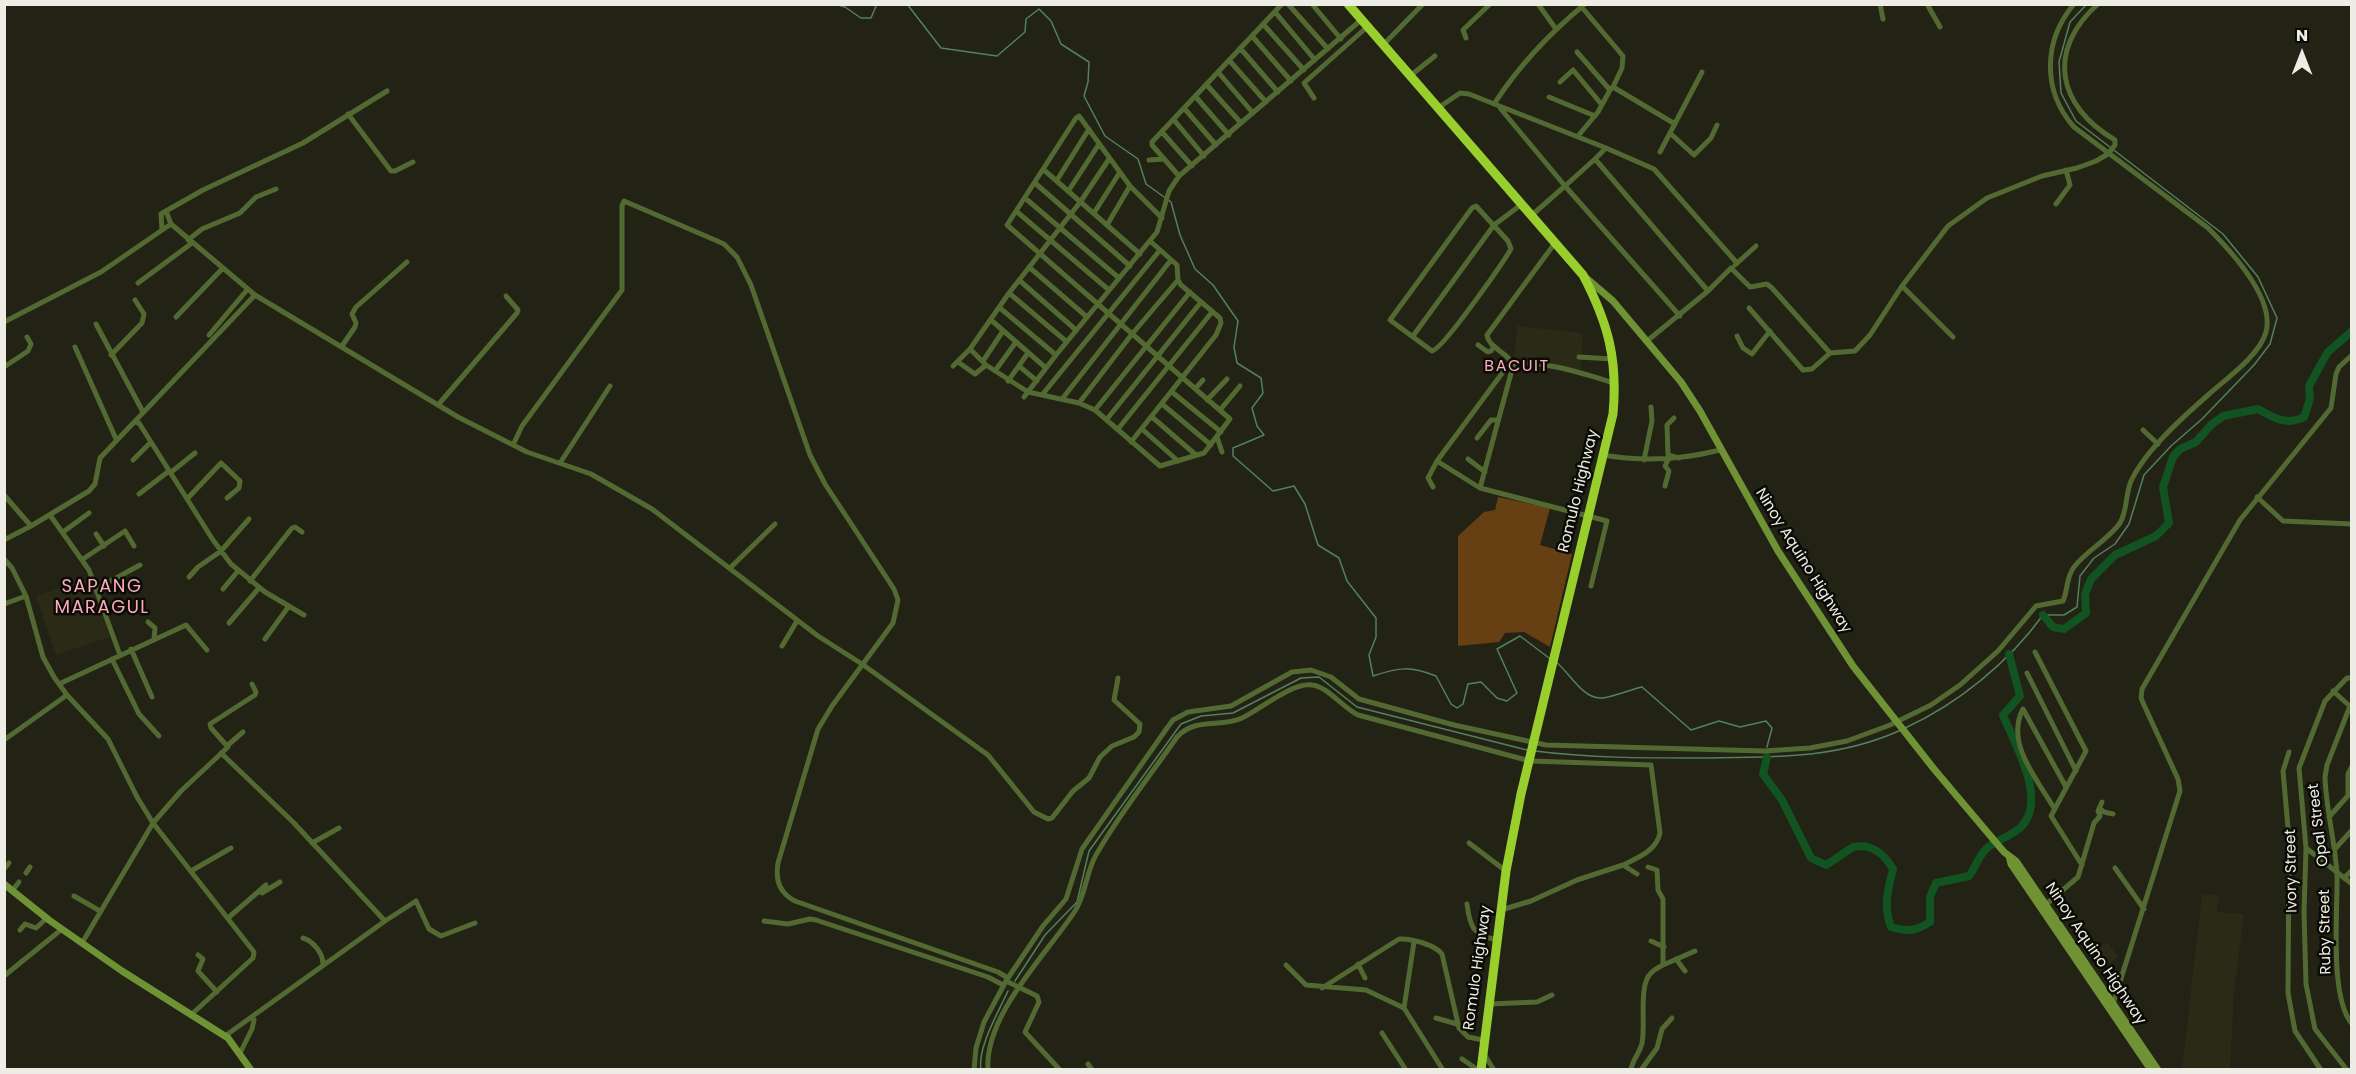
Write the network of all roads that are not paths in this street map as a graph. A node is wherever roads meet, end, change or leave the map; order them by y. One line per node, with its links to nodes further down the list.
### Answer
1 (1282, 4): 13 (street)
2 (1288, 4): 24 (street)
3 (1312, 4): 21 (street)
4 (1348, 4): 16 (highway, Romulo Highway)
5 (1423, 4): 22 (street)
6 (1490, 4): 20 (street)
7 (1538, 4): 18 (street)
8 (1880, 4): 14 (street)
9 (1927, 4): 17 (street)
10 (2074, 4): 63 (street)
11 (2098, 4): 63 (street)
12 (1582, 5): 18 (street); 36 (street)
13 (1275, 12): 15 (street); 28 (street)
14 (1883, 19)
15 (1263, 24): 19 (street); 29 (street)
16 (1364, 24): 21 (street); 22 (highway, Romulo Highway); 41 (street)
17 (1940, 27)
18 (1556, 29): 43 (street)
19 (1252, 36): 23 (street); 33 (street)
20 (1466, 38)
21 (1341, 39): 24 (street)
22 (1383, 45): 32 (highway, Romulo Highway)
23 (1240, 48): 27 (street); 38 (street)
24 (1328, 49): 28 (street)
25 (1577, 52): 36 (street)
26 (1435, 56): 32 (street)
27 (1229, 60): 30 (street); 42 (street)
28 (1315, 60): 29 (street)
29 (1304, 70): 33 (street)
30 (1218, 72): 35 (street); 47 (street)
31 (1702, 72): 52 (street)
32 (1410, 76): 46 (highway, Romulo Highway)
33 (1291, 81): 38 (street)
34 (1560, 82): 44 (street)
35 (1206, 84): 39 (street); 51 (street)
36 (1611, 89): 44 (street); 52 (street)
37 (387, 91): 48 (street)
38 (1278, 92): 42 (street)
39 (1195, 96): 45 (street); 57 (street)
40 (1549, 97): 49 (street)
41 (1314, 98)
42 (1266, 102): 47 (street)
43 (1497, 105): 46 (street); 58 (street); 78 (street)
44 (1602, 105): 49 (street)
45 (1184, 108): 50 (street); 60 (street)
46 (1438, 108): 83 (highway, Romulo Highway)
47 (1253, 113): 51 (street)
48 (348, 114): 69 (street); 85 (street)
49 (1595, 116): 58 (street)
50 (1174, 120): 55 (street); 64 (street)
51 (1241, 123): 57 (street)
52 (1675, 124): 56 (street)
53 (1717, 125): 56 (street)
54 (1089, 129): 59 (street); 71 (street); 75 (street)
55 (1162, 132): 66 (street); 70 (street)
56 (1670, 133): 62 (street)
57 (1229, 135): 60 (street)
58 (1578, 136): 61 (street)
59 (1099, 144): 65 (street); 80 (street)
60 (1216, 145): 64 (street)
61 (1606, 148): 67 (street); 106 (street)
62 (1660, 152)
63 (2109, 153): 72 (street); 205 (street)
64 (1204, 156): 70 (street)
65 (1109, 159): 73 (street); 82 (street)
66 (1164, 159): 68 (street); 74 (street)
67 (1595, 159): 78 (street); 119 (street)
68 (1149, 160)
69 (413, 162)
70 (1192, 166): 74 (street)
71 (1044, 170): 75 (street); 76 (street)
72 (2066, 170): 84 (street); 116 (street)
73 (1120, 172): 77 (street); 87 (street)
74 (1179, 176): 90 (street)
75 (1057, 180): 80 (street)
76 (1035, 183): 81 (street); 88 (street)
77 (1130, 186): 90 (street); 92 (street)
78 (1565, 186): 89 (street); 131 (street)
79 (276, 189): 97 (street)
80 (1069, 190): 82 (street)
81 (1025, 198): 86 (street); 94 (street)
82 (1081, 201): 87 (street); 88 (street)
83 (1522, 204): 89 (highway, Romulo Highway); 93 (street)
84 (2055, 204)
85 (166, 211): 91 (street); 95 (street)
86 (1016, 211): 96 (street); 102 (street)
87 (1094, 213): 92 (street)
88 (1071, 214): 94 (street); 107 (street)
89 (1532, 215): 99 (highway, Romulo Highway)
90 (1162, 218): 98 (street)
91 (171, 224): 95 (street); 97 (street)
92 (1107, 225): 103 (street)
93 (1494, 225): 143 (street); 143 (street); 143 (street)
94 (1060, 227): 96 (street); 112 (street)
95 (162, 230): 135 (street)
96 (1050, 240): 102 (street); 118 (street)
97 (190, 241): 110 (street); 115 (street)
98 (1150, 241): 101 (street); 103 (street)
99 (1555, 243): 111 (highway, Romulo Highway); 153 (street)
100 (1756, 246): 106 (street)
101 (1160, 250): 104 (street); 130 (street)
102 (1039, 254): 108 (street); 126 (street)
103 (1140, 254): 107 (street)
104 (1171, 260): 114 (street); 137 (street)
105 (406, 262): 151 (street)
106 (1737, 263): 109 (street)
107 (1130, 266): 112 (street)
108 (1029, 267): 113 (street); 133 (street)
109 (1731, 268): 119 (street); 157 (street)
110 (222, 269): 117 (street); 132 (street)
111 (1583, 275): 149 (main road, Ninoy Aquino Highway); 163 (highway, Romulo Highway)
112 (1119, 278): 118 (street)
113 (1019, 280): 121 (street); 138 (street)
114 (1178, 280): 120 (street); 141 (street)
115 (138, 284)
116 (1902, 286): 146 (street); 157 (street)
117 (248, 290): 122 (street); 142 (street)
118 (1109, 290): 126 (street)
119 (1708, 291): 131 (street)
120 (1190, 292): 125 (street); 152 (street)
121 (1009, 293): 127 (street); 148 (street)
122 (255, 295): 151 (street); 191 (street)
123 (506, 296): 186 (street)
124 (135, 300): 158 (street)
125 (1201, 302): 129 (street); 161 (street)
126 (1097, 305): 130 (street); 133 (street)
127 (1000, 308): 134 (street); 159 (street)
128 (1749, 308): 140 (street)
129 (1212, 312): 168 (street); 171 (street)
130 (1108, 314): 137 (street); 182 (street)
131 (1680, 316): 149 (street)
132 (176, 317)
133 (1087, 317): 138 (street)
134 (991, 320): 139 (street); 155 (street)
135 (4, 322)
136 (96, 324): 158 (street)
137 (1119, 324): 141 (street); 183 (street)
138 (1076, 330): 148 (street)
139 (1004, 331): 147 (street); 164 (street)
140 (1770, 332): 144 (street); 157 (street)
141 (1132, 334): 152 (street); 185 (street)
142 (209, 335)
143 (1413, 336)
144 (1737, 336)
145 (27, 337): 167 (street)
146 (1953, 337)
147 (1016, 342): 156 (street); 170 (street)
148 (1066, 342): 159 (street)
149 (1647, 342): 208 (main road, Ninoy Aquino Highway)
150 (1478, 345): 153 (street)
151 (342, 346): 186 (street)
152 (1145, 346): 161 (street); 189 (street)
153 (1494, 346): 165 (street)
154 (75, 347): 202 (street)
155 (970, 349): 164 (street); 164 (street)
156 (1028, 353): 166 (street); 169 (street)
157 (1830, 353)
158 (111, 355): 191 (street)
159 (1056, 355): 169 (street)
160 (2352, 355): 230 (street)
161 (1158, 357): 168 (street); 194 (street)
162 (1579, 357): 163 (street)
163 (1614, 359): 176 (highway, Romulo Highway)
164 (985, 363): 170 (street)
165 (1512, 363): 176 (street); 195 (street); 221 (street)
166 (1019, 366): 174 (street); 175 (street)
167 (4, 367)
168 (1170, 367): 171 (street); 197 (street)
169 (1046, 368): 175 (street)
170 (995, 371): 174 (street)
171 (1183, 379): 179 (street); 180 (street)
172 (1227, 379): 184 (street)
173 (1203, 380): 179 (street)
174 (1008, 381): 181 (street)
175 (1037, 381): 181 (street)
176 (1616, 384): 213 (highway, Romulo Highway)
177 (610, 386): 222 (street)
178 (1240, 386): 190 (street)
179 (1195, 389): 184 (street)
180 (1172, 392): 187 (street); 200 (street)
181 (1026, 395): 182 (street)
182 (1042, 396): 183 (street)
183 (1062, 399): 185 (street)
184 (1207, 400): 190 (street)
185 (1079, 403): 189 (street)
186 (438, 405): 206 (street)
187 (1162, 405): 192 (street); 207 (street)
188 (1651, 407): 218 (street)
189 (1095, 410): 194 (street)
190 (1220, 410): 200 (street)
191 (143, 412): 196 (street)
192 (1152, 417): 198 (street); 212 (street)
193 (1674, 418): 214 (street)
194 (1107, 419): 197 (street)
195 (1498, 420): 201 (street); 224 (street)
196 (135, 422): 202 (street); 203 (street)
197 (1118, 429): 204 (street)
198 (1142, 429): 204 (street); 220 (street)
199 (2143, 430): 205 (street)
200 (1219, 435): 207 (street); 209 (street)
201 (1477, 438)
202 (116, 439): 234 (street)
203 (151, 442): 217 (street); 223 (street)
204 (1131, 442): 220 (street)
205 (2158, 444): 283 (street)
206 (513, 445): 222 (street); 273 (street)
207 (1211, 445): 211 (street)
208 (1720, 450): 214 (street); 283 (main road, Ninoy Aquino Highway)
209 (1222, 452)
210 (195, 453): 223 (street)
211 (1204, 453): 212 (street); 215 (street)
212 (1196, 455): 220 (street)
213 (1603, 456): 218 (street); 235 (highway, Romulo Highway)
214 (1679, 458): 219 (street)
215 (1207, 459)
216 (1468, 459): 224 (street)
217 (133, 460)
218 (1644, 460): 219 (street)
219 (1668, 460): 225 (street)
220 (1178, 461)
221 (1437, 461): 226 (street); 227 (street)
222 (560, 463): 250 (street)
223 (170, 472): 228 (street); 232 (street)
224 (1485, 472): 227 (street)
225 (1665, 486)
226 (1433, 487)
227 (1480, 488): 235 (street)
228 (139, 494)
229 (4, 495): 239 (street)
230 (2257, 497): 238 (street); 331 (street)
231 (227, 498): 232 (street)
232 (187, 499): 246 (street)
233 (89, 513): 240 (street)
234 (50, 515): 239 (street); 240 (street)
235 (1588, 515): 254 (street); 287 (highway, Romulo Highway)
236 (249, 519): 246 (street)
237 (775, 524): 250 (street)
238 (2352, 524)
239 (31, 526): 243 (street)
240 (63, 532): 247 (street)
241 (302, 532): 253 (street)
242 (96, 534): 244 (street)
243 (4, 540)
244 (104, 546): 245 (street); 247 (street)
245 (134, 546)
246 (221, 551): 251 (street); 252 (street)
247 (83, 559): 256 (street)
248 (5, 562): 258 (street)
249 (140, 566): 256 (street)
250 (730, 568): 262 (street)
251 (238, 571): 253 (street); 257 (street)
252 (189, 577)
253 (250, 581): 255 (street)
254 (1591, 586)
255 (259, 588): 260 (street); 264 (street)
256 (96, 589): 271 (street)
257 (223, 589)
258 (26, 596): 259 (street); 277 (street)
259 (4, 604)
260 (289, 606): 261 (street); 266 (street)
261 (304, 615)
262 (797, 621): 267 (street); 273 (street)
263 (148, 622): 265 (street)
264 (229, 623)
265 (153, 639): 268 (street); 269 (street)
266 (265, 639)
267 (782, 646)
268 (131, 649): 271 (street); 281 (street)
269 (207, 651)
270 (2035, 652): 293 (street)
271 (120, 655): 272 (street)
272 (112, 658): 277 (street); 285 (street)
273 (862, 664): 275 (street); 357 (street)
274 (2027, 673): 293 (street)
275 (1118, 678)
276 (2350, 678): 279 (street, Ivory Street)
277 (59, 684): 280 (street)
278 (252, 684): 288 (street)
279 (2333, 691): 282 (street); 305 (street, Ivory Street)
280 (67, 695): 286 (street); 299 (street)
281 (152, 697)
282 (2351, 707): 298 (street, Opal Street)
283 (1897, 722): 287 (street); 330 (main road, Ninoy Aquino Highway)
284 (243, 732): 288 (street)
285 (159, 736)
286 (5, 738)
287 (1534, 744): 291 (highway, Romulo Highway); 357 (street)
288 (228, 746): 290 (street)
289 (2289, 752): 391 (street)
290 (221, 753): 299 (street); 302 (street)
291 (1530, 759): 308 (street); 316 (highway, Romulo Highway); 358 (street)
292 (2352, 766): 295 (street)
293 (2076, 771): 294 (street)
294 (2066, 787): 296 (street); 296 (street)
295 (2350, 793): 298 (street)
296 (2054, 808): 309 (street)
297 (2113, 814): 309 (street)
298 (2329, 817): 306 (street, Opal Street)
299 (153, 823): 315 (street); 333 (street)
300 (339, 828): 302 (street)
301 (2352, 830): 306 (street)
302 (312, 843): 336 (street)
303 (1468, 843): 316 (street)
304 (231, 848): 315 (street)
305 (2306, 848): 318 (street); 392 (street, Ivory Street)
306 (2334, 850): 318 (street, Opal Street)
307 (9, 863): 313 (street)
308 (1623, 865): 319 (street); 332 (street)
309 (2082, 865): 330 (street)
310 (30, 867): 317 (street)
311 (1648, 867): 346 (street)
312 (2115, 868): 331 (street)
313 (4, 869)
314 (2352, 870): 320 (street, Ruby Street)
315 (191, 871): 335 (street)
316 (1506, 871): 332 (highway, Romulo Highway)
317 (26, 873)
318 (2337, 873): 320 (street); 372 (street, Ruby Street)
319 (1637, 874)
320 (2344, 878): 324 (street)
321 (19, 882): 326 (street)
322 (280, 882): 327 (street)
323 (4, 884): 326 (main road)
324 (2352, 884)
325 (266, 885): 327 (street)
326 (12, 891): 334 (main road)
327 (259, 891): 335 (street)
328 (74, 896): 333 (street)
329 (1467, 904): 342 (street)
330 (2044, 906): 360 (main road, Ninoy Aquino Highway)
331 (2144, 909): 364 (street)
332 (1501, 910): 342 (highway, Romulo Highway)
333 (100, 911): 345 (street)
334 (47, 918): 339 (main road); 340 (street)
335 (228, 918): 361 (street)
336 (385, 921): 338 (street); 350 (street)
337 (764, 921): 357 (street)
338 (475, 923)
339 (62, 929): 345 (main road); 355 (street)
340 (20, 930)
341 (303, 938): 350 (street)
342 (1497, 940): 363 (highway, Romulo Highway)
343 (1651, 940): 346 (street)
344 (1414, 942): 351 (street); 365 (street); 371 (street)
345 (82, 943): 367 (main road)
346 (1664, 947): 353 (street)
347 (1695, 951): 349 (street)
348 (198, 955): 361 (street)
349 (1676, 959): 353 (street); 354 (street)
350 (323, 964): 374 (street)
351 (1358, 964): 356 (street); 359 (street)
352 (1286, 965): 359 (street)
353 (1663, 965): 387 (street)
354 (1685, 971)
355 (4, 976)
356 (1365, 978)
357 (1006, 981): 358 (street); 380 (street)
358 (1019, 986): 381 (street); 382 (street)
359 (1322, 988): 365 (street)
360 (2099, 988): 364 (main road, Ninoy Aquino Highway); 366 (main road, Ninoy Aquino Highway)
361 (217, 992): 367 (street)
362 (1552, 994): 363 (street)
363 (1488, 1004): 375 (highway, Romulo Highway)
364 (2114, 1004): 366 (main road, Ninoy Aquino Highway)
365 (1404, 1008): 384 (street)
366 (2116, 1013): 389 (main road, Ninoy Aquino Highway); 390 (main road, Ninoy Aquino Highway)
367 (192, 1014): 374 (main road)
368 (1436, 1018): 371 (street)
369 (1672, 1018): 388 (street)
370 (254, 1020): 376 (street)
371 (1457, 1024): 375 (street)
372 (2352, 1024)
373 (1382, 1034): 383 (street)
374 (225, 1036): 376 (main road)
375 (1483, 1040): 377 (highway, Romulo Highway)
376 (240, 1053): 379 (main road)
377 (1483, 1053): 385 (highway, Romulo Highway); 386 (street)
378 (1462, 1059): 385 (street)
379 (250, 1070)
380 (975, 1070)
381 (988, 1070)
382 (1060, 1070)
383 (1406, 1070)
384 (1443, 1070)
385 (1479, 1070)
386 (1494, 1070)
387 (1631, 1070)
388 (1641, 1070)
389 (2151, 1070)
390 (2158, 1070)
391 (2321, 1070)
392 (2347, 1070)

